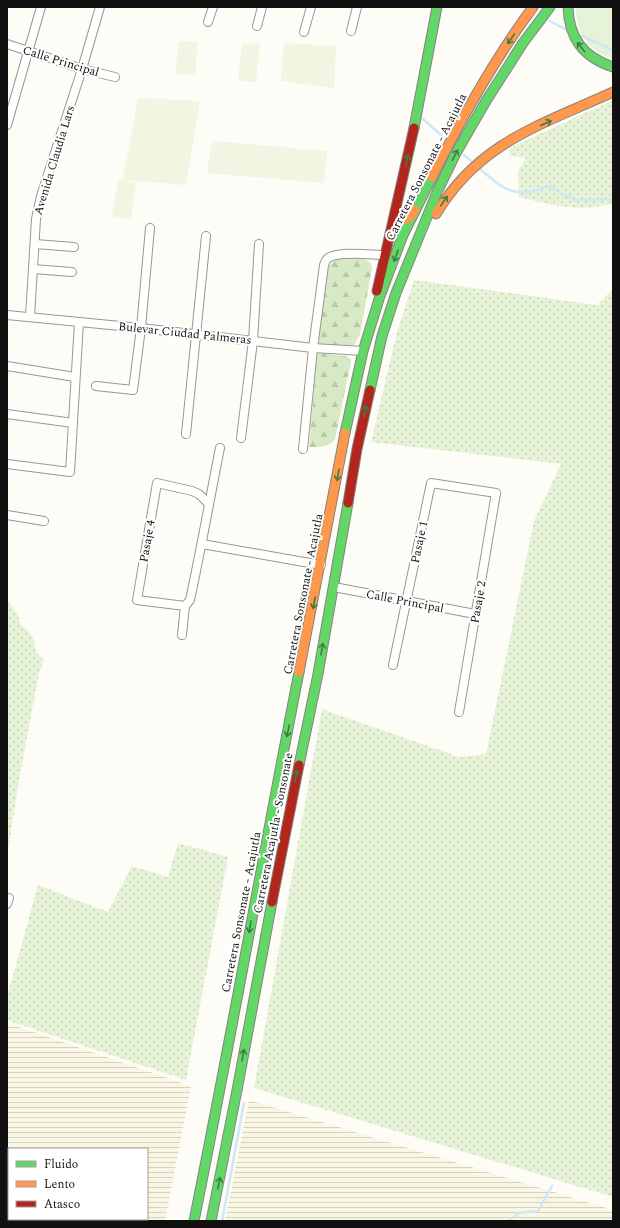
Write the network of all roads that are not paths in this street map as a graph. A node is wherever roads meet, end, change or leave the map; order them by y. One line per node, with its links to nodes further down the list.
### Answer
1 (41, 7): 17 (street)
2 (100, 7): 19 (street, Avenida Claudia Lars)
3 (213, 7): 12 (street)
4 (262, 7): 13 (street)
5 (311, 7): 15 (street)
6 (357, 7): 14 (street)
7 (431, 7): 30 (main road)
8 (437, 7): 24 (main road, one-way to 8)
9 (533, 7): 23 (main road, Carretera Sonsonate - Acajutla, one-way to 23)
10 (550, 7): 36 (main road, Carretera Sonsonate - Acajutla, one-way to 10)
11 (568, 7): 18 (main road, one-way to 11)
12 (208, 22)
13 (257, 26)
14 (351, 31)
15 (304, 32)
16 (7, 44): 17 (street, Calle Principal)
17 (28, 51): 19 (street, Calle Principal); 22 (street)
18 (613, 67)
19 (82, 69): 20 (street, Calle Principal); 27 (street, Avenida Claudia Lars)
20 (115, 77)
21 (613, 92): 36 (main road, one-way to 21)
22 (7, 125)
23 (417, 207): 24 (main road); 41 (main road, Carretera Sonsonate - Acajutla, one-way to 41)
24 (396, 212): 30 (main road)
25 (150, 228): 37 (street)
26 (206, 236): 38 (street)
27 (35, 244): 29 (street); 31 (street, Avenida Claudia Lars)
28 (259, 244): 39 (street)
29 (74, 247)
30 (385, 254): 40 (street); 41 (main road)
31 (33, 269): 32 (street); 34 (street, Avenida Claudia Lars)
32 (72, 272)
33 (7, 315): 34 (street, Bulevar Ciudad Palmeras)
34 (30, 317): 35 (street, Bulevar Ciudad Palmeras)
35 (79, 322): 37 (street, Bulevar Ciudad Palmeras); 43 (street)
36 (386, 324): 51 (main road, Carretera Sonsonate - Acajutla, one-way to 36)
37 (141, 328): 38 (street, Bulevar Ciudad Palmeras); 44 (street)
38 (196, 335): 39 (street, Bulevar Ciudad Palmeras); 47 (street)
39 (253, 341): 40 (street, Bulevar Ciudad Palmeras); 48 (street)
40 (312, 348): 41 (street, Bulevar Ciudad Palmeras); 50 (street)
41 (363, 351): 58 (main road, Carretera Sonsonate - Acajutla, one-way to 58)
42 (7, 366): 43 (street)
43 (76, 377): 46 (street)
44 (96, 386)
45 (7, 414): 46 (street)
46 (73, 423): 52 (street)
47 (186, 434)
48 (241, 438)
49 (220, 448): 54 (street)
50 (303, 449)
51 (357, 449): 59 (main road, Carretera Acajutla - Sonsonate)
52 (7, 464)
53 (496, 493): 60 (street, Pasaje 1); 62 (street, Pasaje 2)
54 (208, 503): 57 (street); 61 (street, Pasaje 4)
55 (7, 515): 56 (street)
56 (44, 521)
57 (202, 544): 58 (street); 61 (street)
58 (321, 565): 66 (main road, Carretera Sonsonate - Acajutla, one-way to 66)
59 (334, 587): 60 (street, Calle Principal); 67 (main road, Carretera Acajutla - Sonsonate, one-way to 59)
60 (406, 601): 62 (street, Calle Principal); 64 (street, Pasaje 1)
61 (185, 606): 63 (street)
62 (476, 614): 65 (street, Pasaje 2)
63 (182, 635)
64 (393, 665)
65 (459, 712)
66 (194, 1221)
67 (211, 1221)

